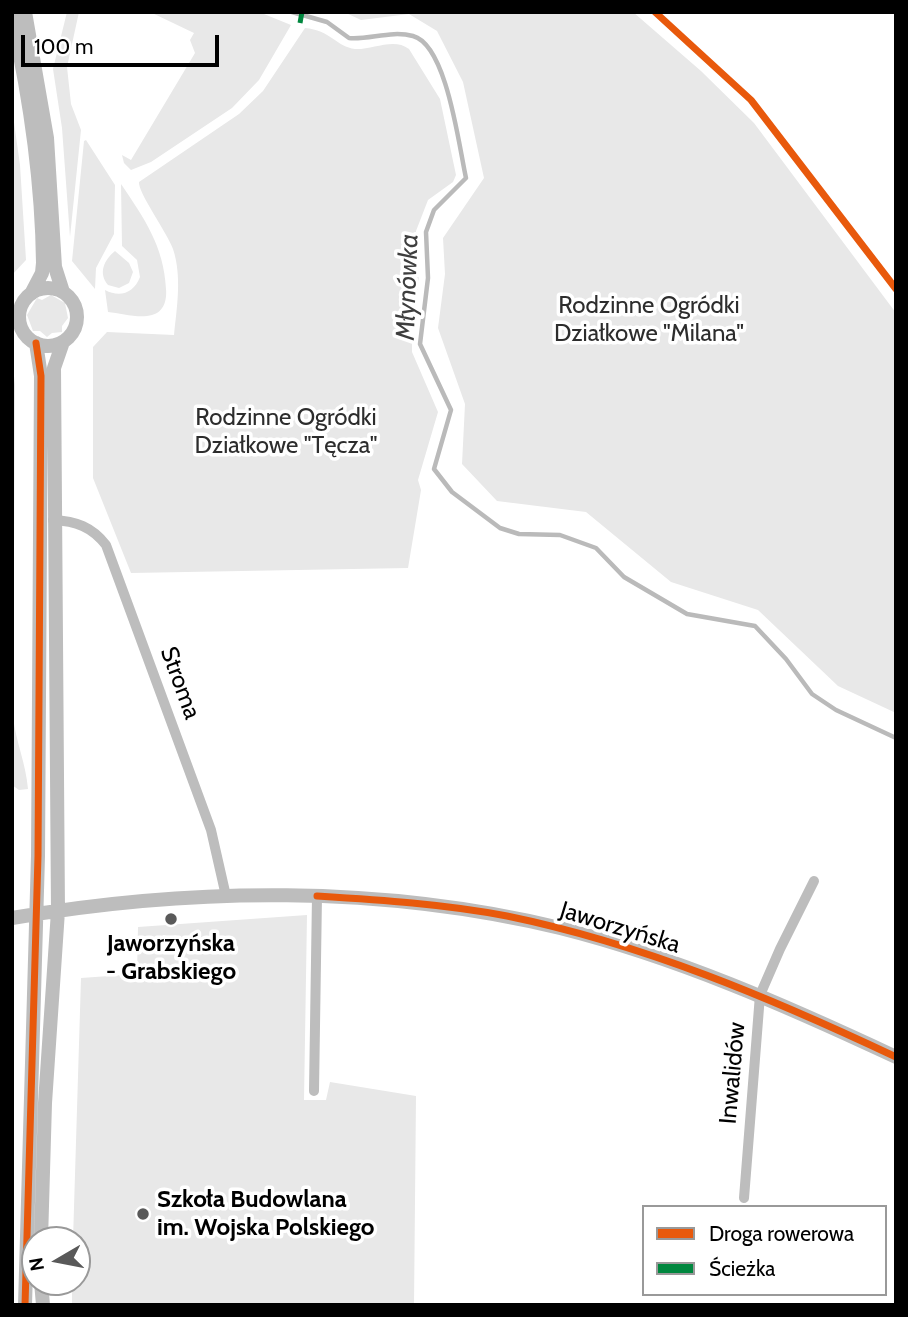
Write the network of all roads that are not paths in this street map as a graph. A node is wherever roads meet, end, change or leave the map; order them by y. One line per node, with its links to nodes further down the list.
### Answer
1 (25, 12): 3 (street)
2 (12, 17): 4 (street)
3 (63, 292): 4 (street); 6 (street)
4 (23, 299): 5 (street)
5 (17, 325): 7 (street)
6 (62, 342): 7 (street); 8 (street)
7 (36, 343): 13 (street)
8 (53, 520): 10 (street, Stroma); 12 (street)
9 (814, 881): 15 (street, Inwalidów)
10 (226, 896): 11 (street, Jaworzyńska); 12 (street, Jaworzyńska)
11 (317, 896): 15 (street, Jaworzyńska); 17 (street)
12 (58, 911): 13 (street, Jaworzyńska); 20 (street)
13 (37, 914): 14 (street, Jaworzyńska); 19 (street)
14 (12, 918)
15 (760, 995): 16 (street, Jaworzyńska); 18 (street, Inwalidów)
16 (896, 1057)
17 (314, 1091)
18 (744, 1198)
19 (28, 1226)
20 (41, 1226)

